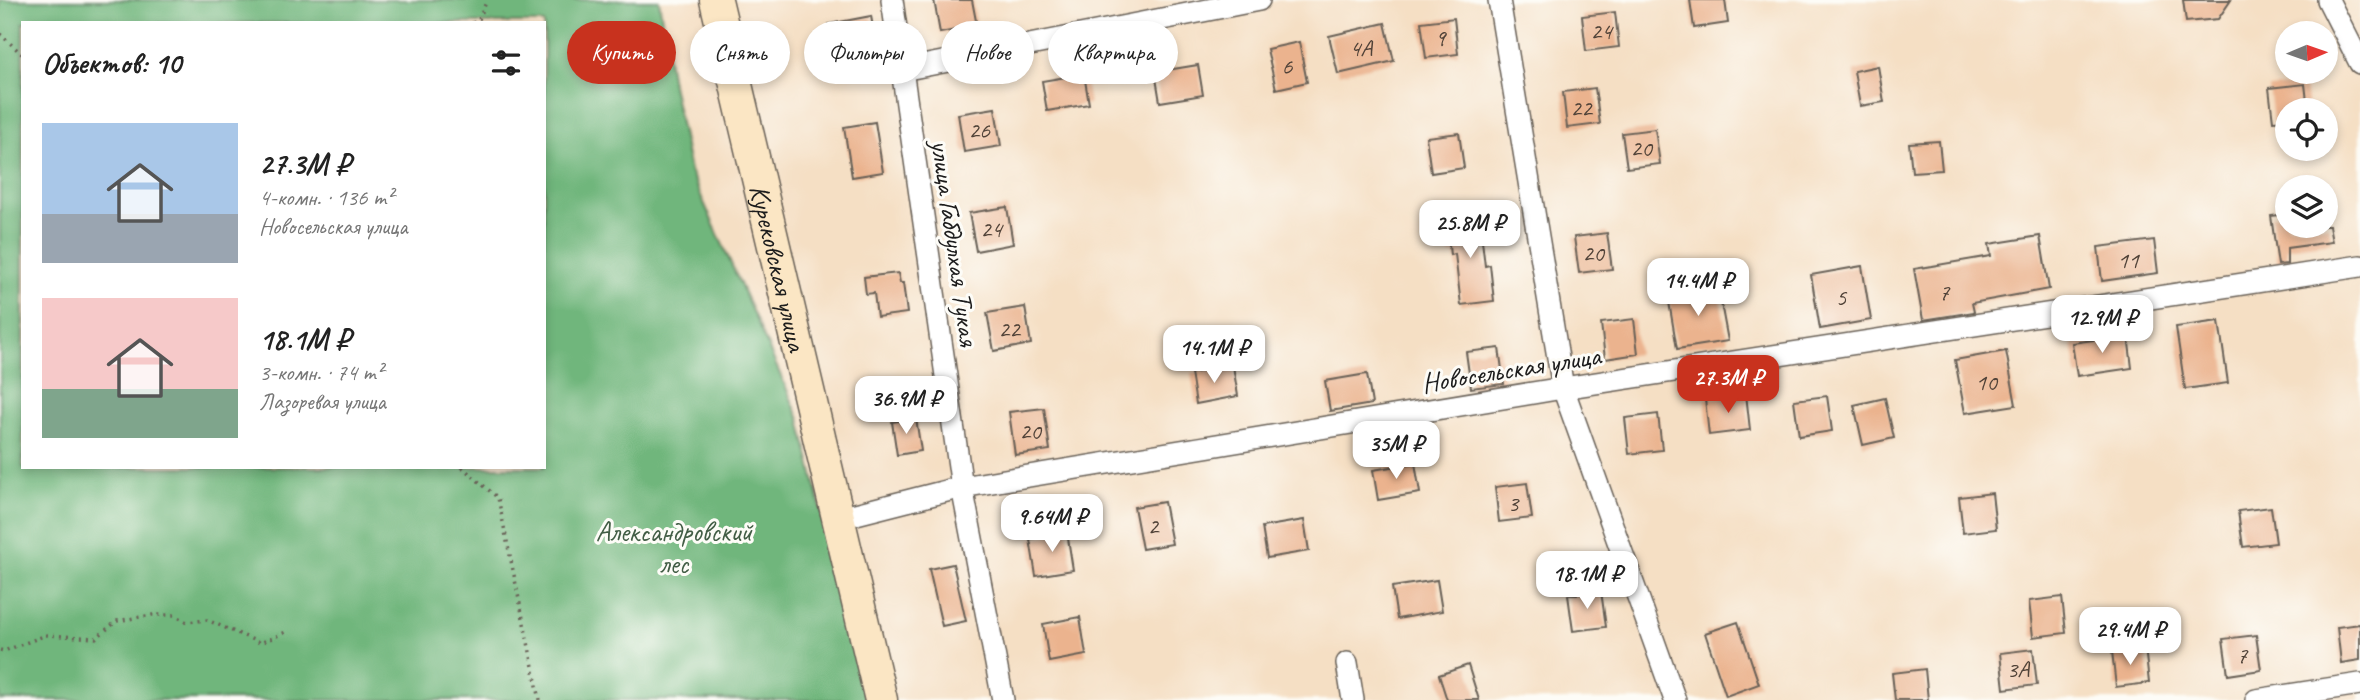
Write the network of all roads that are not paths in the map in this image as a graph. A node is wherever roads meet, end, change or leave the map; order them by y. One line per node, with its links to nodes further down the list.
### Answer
1 (716, 0): 13 (street, Курековская улица)
2 (892, 0): 6 (street, улица Габдулхая Тукая)
3 (1259, 0): 8 (street)
4 (1499, 0): 11 (street)
5 (2328, 0): 7 (street)
6 (895, 21)
7 (2360, 63)
8 (927, 64)
9 (904, 84): 12 (street, улица Габдулхая Тукая)
10 (2360, 267): 11 (street, Новосельская улица)
11 (1563, 388): 12 (street, Новосельская улица); 19 (street)
12 (962, 487): 13 (street, Новосельская улица); 17 (street, улица Габдулхая Тукая)
13 (840, 518): 16 (street, Курековская улица)
14 (1347, 663): 18 (street)
15 (2360, 684): 20 (street)
16 (881, 700)
17 (1003, 700)
18 (1353, 700)
19 (1675, 700)
20 (2256, 700)

